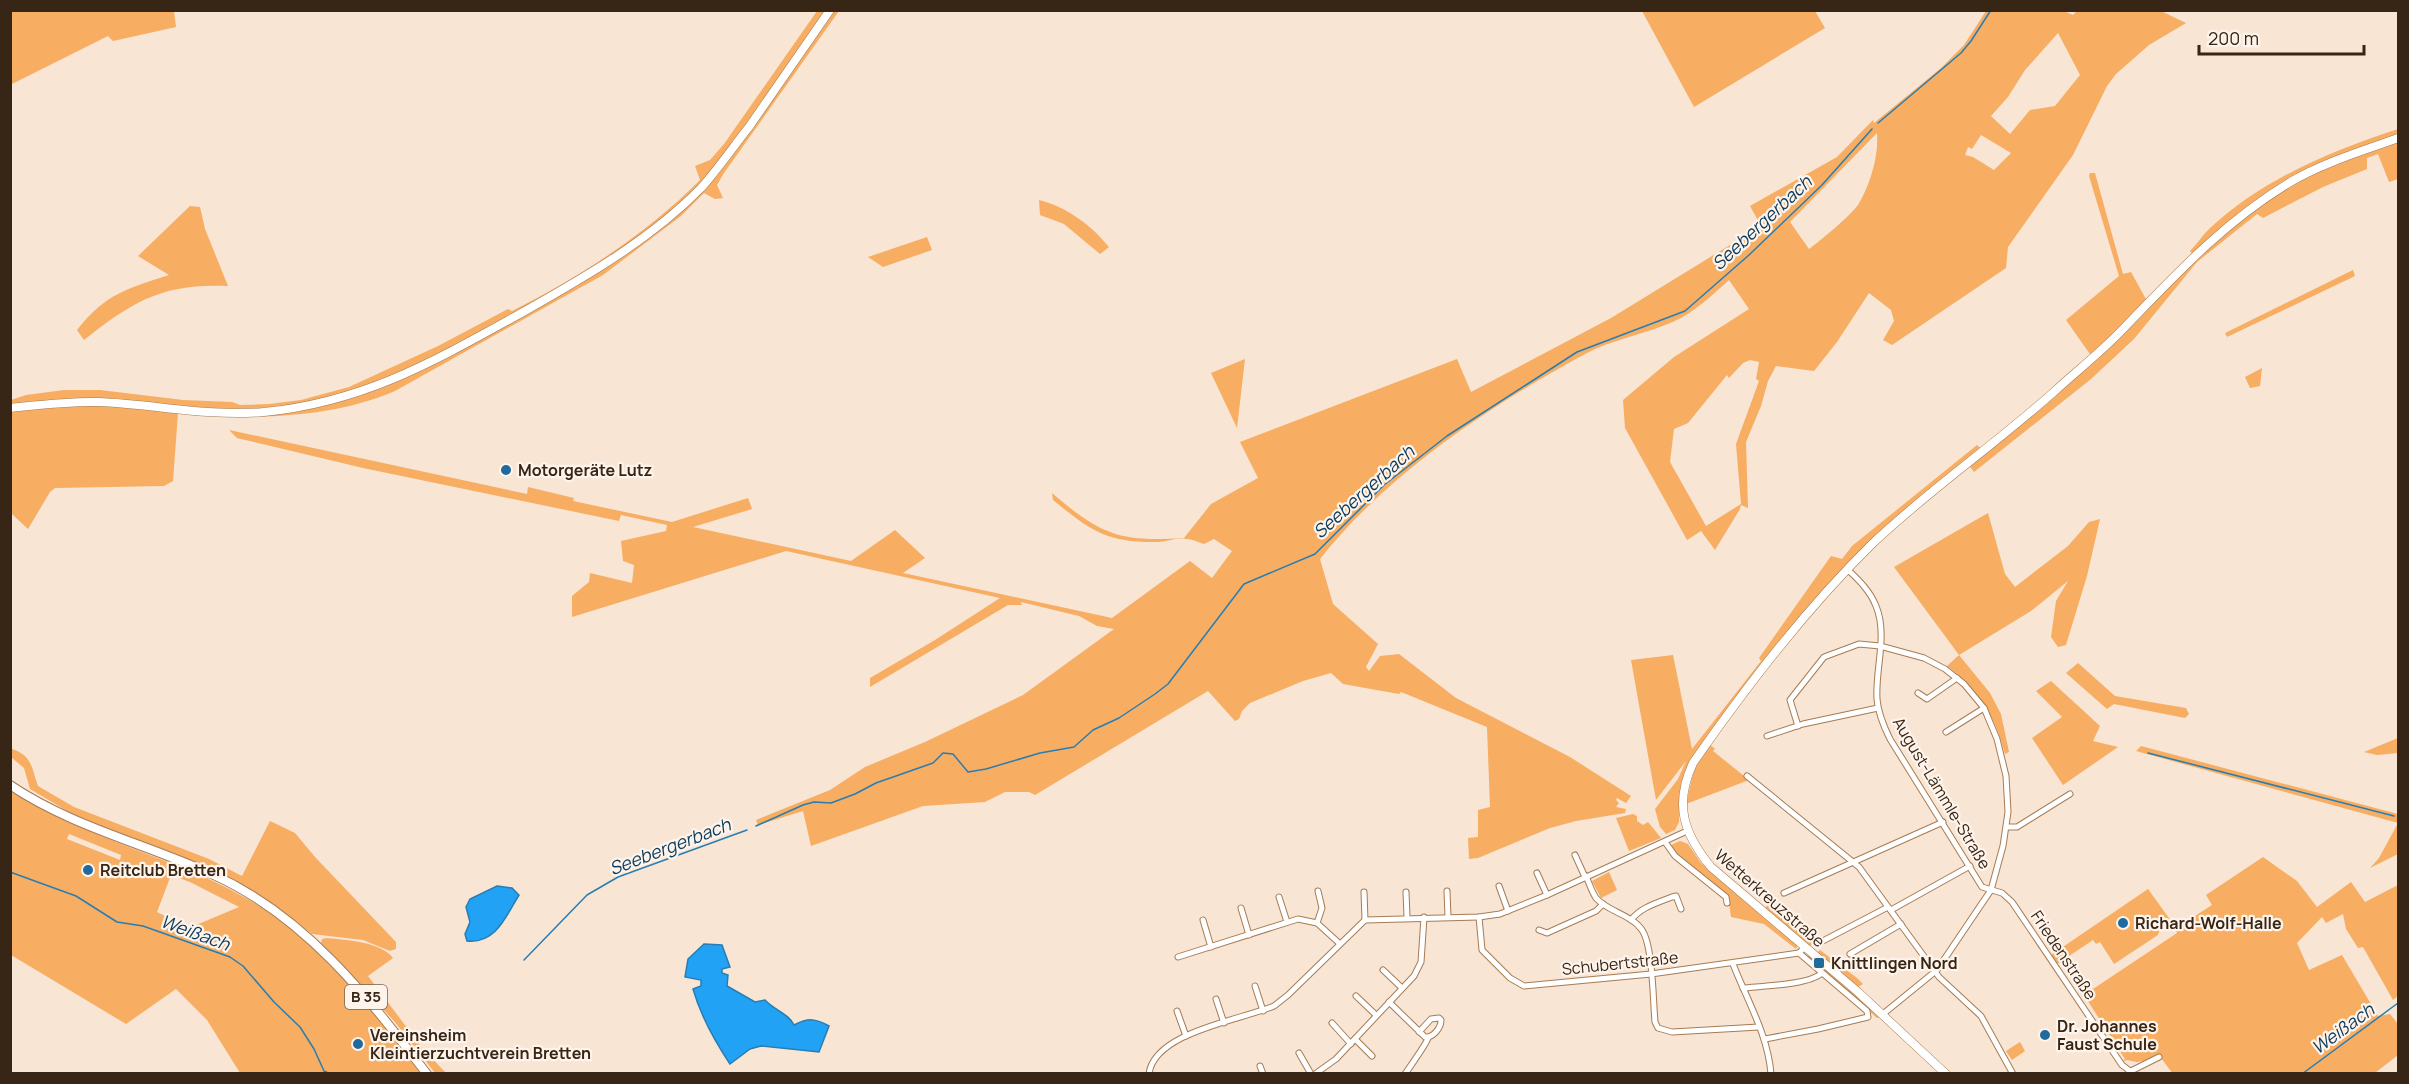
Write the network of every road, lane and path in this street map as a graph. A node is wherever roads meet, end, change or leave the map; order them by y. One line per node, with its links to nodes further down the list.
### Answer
1 (830, 10): 3 (main road)
2 (2398, 138): 4 (main road, Wetterkreuzstraße)
3 (10, 408)
4 (1849, 568): 5 (street, August-Lämmle-Straße); 18 (main road, Wetterkreuzstraße)
5 (1880, 646): 6 (street); 8 (street, August-Lämmle-Straße); 10 (street)
6 (1957, 678): 7 (street); 9 (street)
7 (1918, 693)
8 (1878, 708): 10 (street); 16 (street, August-Lämmle-Straße)
9 (1984, 708): 11 (street); 17 (street)
10 (1798, 726): 12 (street)
11 (1946, 732)
12 (1767, 736)
13 (1747, 776): 21 (street)
14 (10, 785): 86 (main road, B 35)
15 (2070, 794): 17 (street)
16 (1943, 822): 21 (street); 22 (street, August-Lämmle-Straße)
17 (2007, 827): 26 (street)
18 (1687, 831): 19 (street); 55 (main road, Wetterkreuzstraße)
19 (1665, 842): 24 (street); 34 (street)
20 (1575, 855): 24 (street)
21 (1855, 862): 31 (street); 37 (street)
22 (1970, 866): 26 (street, August-Lämmle-Straße); 37 (street)
23 (1537, 873): 32 (street)
24 (1586, 877): 32 (street); 35 (street)
25 (1499, 886): 39 (street)
26 (1991, 890): 61 (street); 85 (street, Friedenstraße)
27 (1318, 891): 48 (street)
28 (1448, 891): 42 (street)
29 (1364, 892): 45 (street)
30 (1406, 892): 40 (street)
31 (1784, 893)
32 (1547, 895): 39 (street)
33 (1280, 897): 47 (street)
34 (1727, 903)
35 (1603, 904): 46 (street); 50 (street)
36 (1241, 908): 51 (street)
37 (1889, 908): 49 (street); 53 (street)
38 (1681, 909): 46 (street)
39 (1508, 911): 43 (street)
40 (1407, 917): 41 (street); 45 (street)
41 (1424, 917): 42 (street); 64 (street)
42 (1448, 917): 43 (street)
43 (1479, 917): 62 (street, Schubertstraße)
44 (1203, 920): 54 (street)
45 (1365, 920): 52 (street)
46 (1631, 920): 62 (street)
47 (1287, 922): 48 (street); 51 (street)
48 (1317, 923): 52 (street)
49 (1901, 924): 56 (street); 61 (street)
50 (1539, 930)
51 (1249, 935): 54 (street)
52 (1339, 942): 70 (street)
53 (1817, 944)
54 (1211, 947): 57 (street)
55 (1802, 950): 58 (street, Schubertstraße); 60 (street); 71 (main road, Wetterkreuzstraße)
56 (1850, 954)
57 (1178, 957)
58 (1733, 964): 62 (street, Schubertstraße); 65 (street)
59 (1383, 970): 64 (street)
60 (1822, 972): 65 (street); 79 (street)
61 (1935, 972): 71 (street); 93 (street)
62 (1651, 974): 75 (street)
63 (1255, 986): 70 (street)
64 (1402, 988): 68 (street)
65 (1743, 988): 75 (street)
66 (1356, 996): 72 (street)
67 (1216, 999): 73 (street)
68 (1389, 1002): 72 (street); 76 (street)
69 (1177, 1011): 77 (street)
70 (1263, 1011): 73 (street)
71 (1884, 1014): 92 (main road, Wetterkreuzstraße)
72 (1376, 1015): 80 (street)
73 (1224, 1023): 77 (street)
74 (1332, 1023): 80 (street)
75 (1759, 1027): 79 (street)
76 (1419, 1032): 78 (street); 78 (street)
77 (1186, 1036): 87 (street)
78 (1428, 1038): 90 (street)
79 (1765, 1039): 91 (street)
80 (1353, 1042): 82 (street); 89 (street)
81 (1299, 1053): 89 (street)
82 (1372, 1056)
83 (2159, 1058): 85 (street)
84 (1260, 1066): 88 (street)
85 (2129, 1072)
86 (428, 1074)
87 (1149, 1074)
88 (1263, 1074)
89 (1313, 1074)
90 (1405, 1074)
91 (1771, 1074)
92 (1946, 1074)
93 (2013, 1074)

